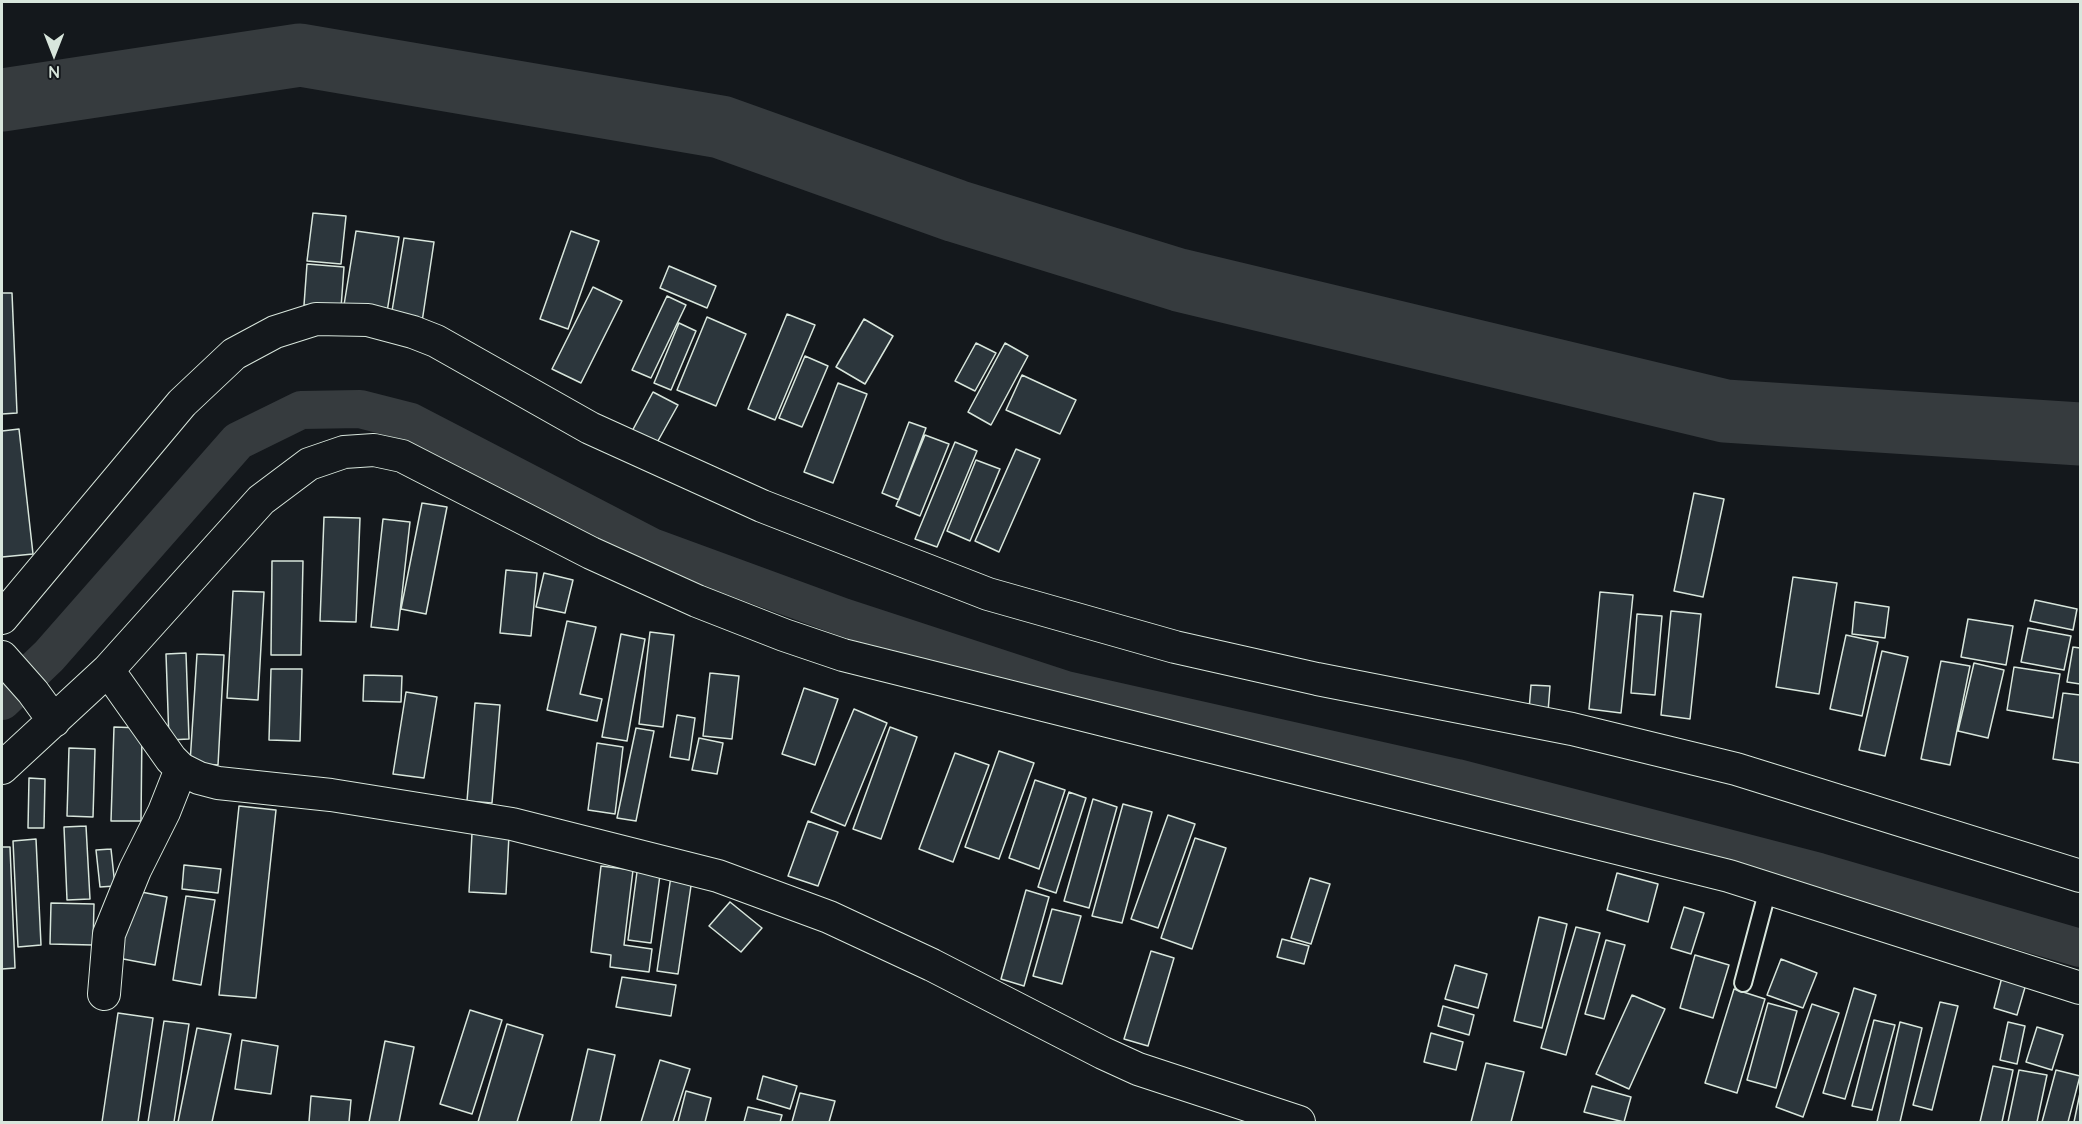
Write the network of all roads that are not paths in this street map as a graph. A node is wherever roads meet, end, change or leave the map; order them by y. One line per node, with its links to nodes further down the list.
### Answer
1 (2, 618): 7 (street)
2 (4, 660): 4 (street)
3 (108, 670): 4 (street); 6 (street); 8 (street)
4 (54, 721): 5 (street)
5 (2, 768)
6 (181, 769): 11 (street); 12 (street)
7 (2080, 876)
8 (1768, 889): 9 (lane); 10 (street)
9 (1743, 983)
10 (2080, 988)
11 (104, 994)
12 (1299, 1122)

